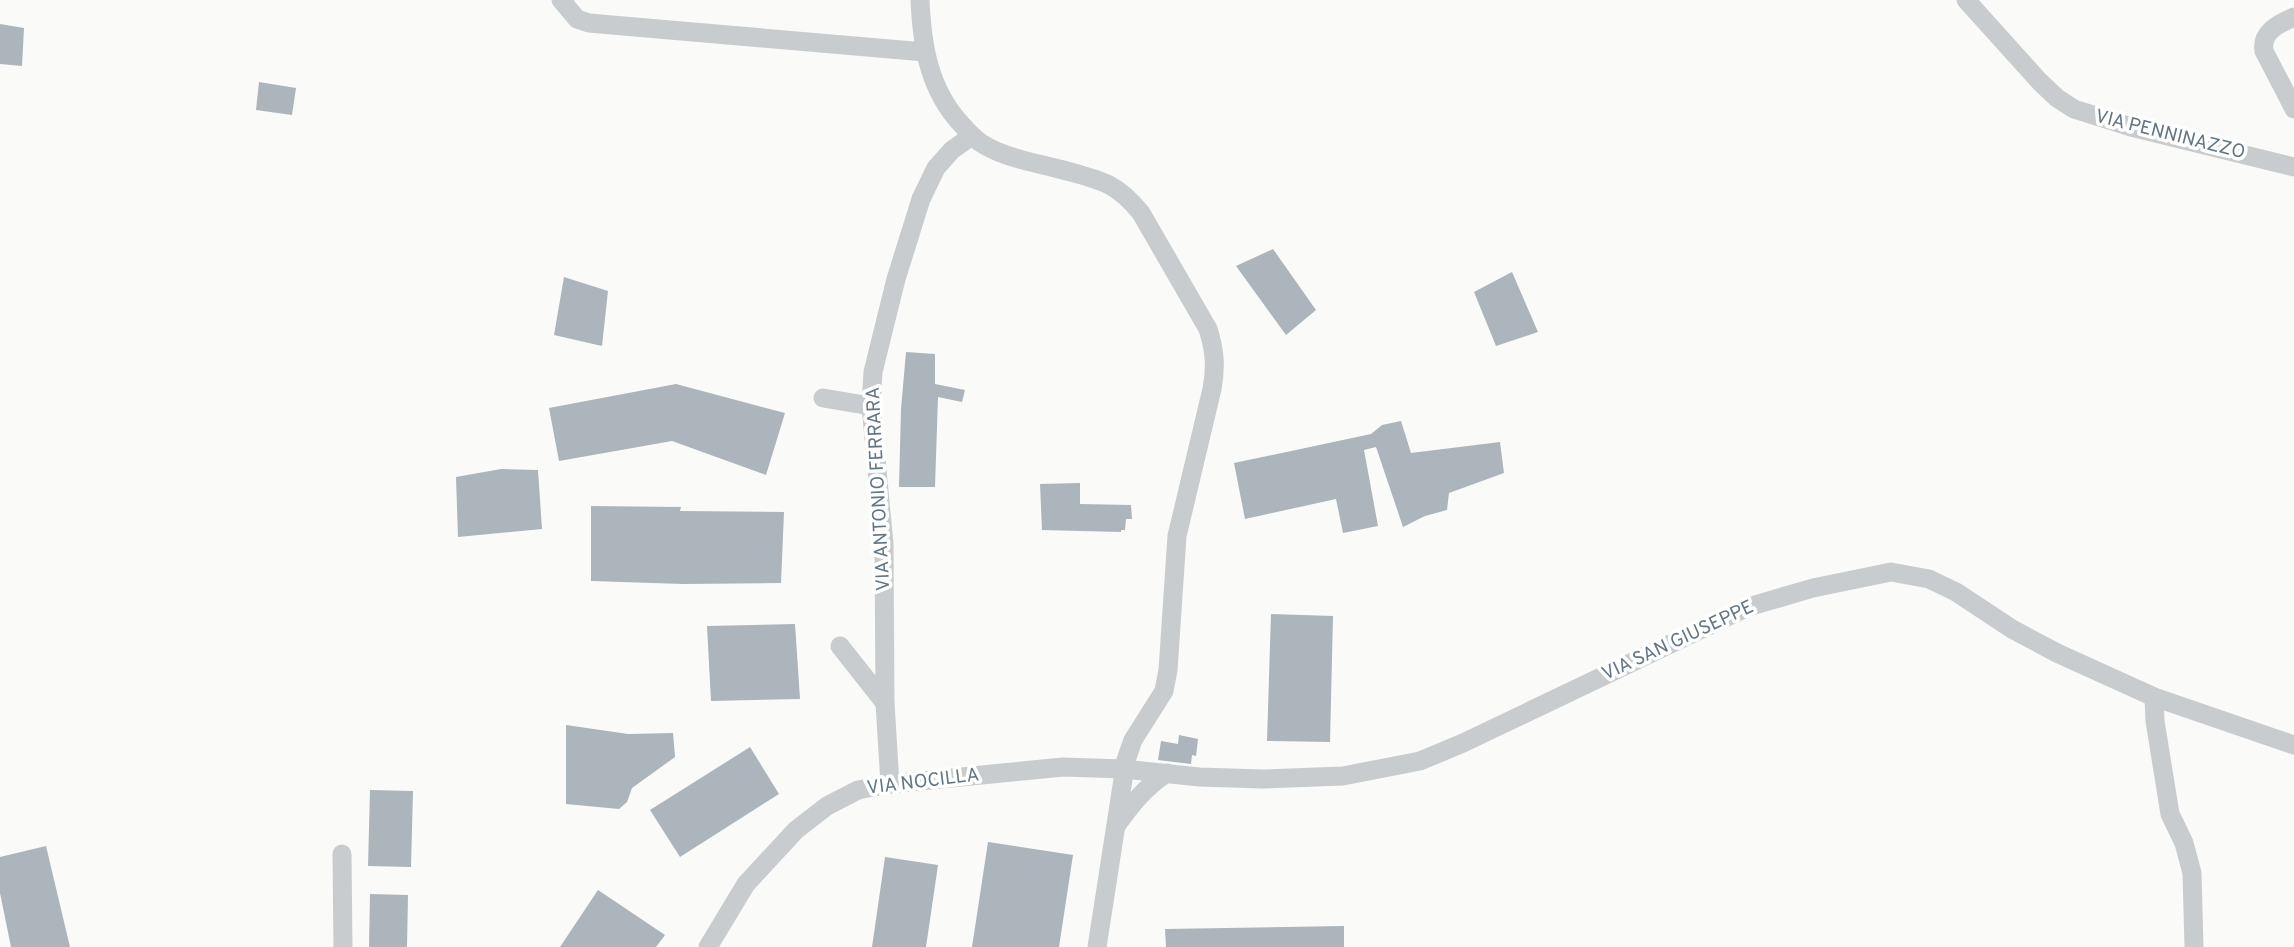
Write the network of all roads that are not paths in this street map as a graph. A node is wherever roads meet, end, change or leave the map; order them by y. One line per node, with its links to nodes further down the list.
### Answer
1 (561, 0): 5 (street)
2 (920, 0): 5 (street)
3 (1966, 0): 8 (street, VIA PENNINAZZO)
4 (2294, 17): 6 (street)
5 (925, 52): 7 (street)
6 (2294, 109)
7 (972, 136): 10 (street, VIA ANTONIO FERRARA); 15 (street)
8 (2294, 167)
9 (823, 398): 10 (street)
10 (871, 406): 13 (street, VIA ANTONIO FERRARA)
11 (840, 646): 13 (street)
12 (2154, 697): 14 (street, VIA SAN GIUSEPPE); 16 (street, VIA SAN GIUSEPPE); 23 (street)
13 (885, 704): 17 (street, VIA ANTONIO FERRARA)
14 (2294, 745)
15 (1124, 769): 16 (street, VIA SAN GIUSEPPE); 17 (street, VIA NOCILLA); 18 (street)
16 (1167, 774): 18 (street)
17 (890, 784): 21 (street, VIA NOCILLA)
18 (1114, 830): 22 (street)
19 (342, 854): 20 (street)
20 (343, 947)
21 (708, 947)
22 (1097, 947)
23 (2194, 947)

